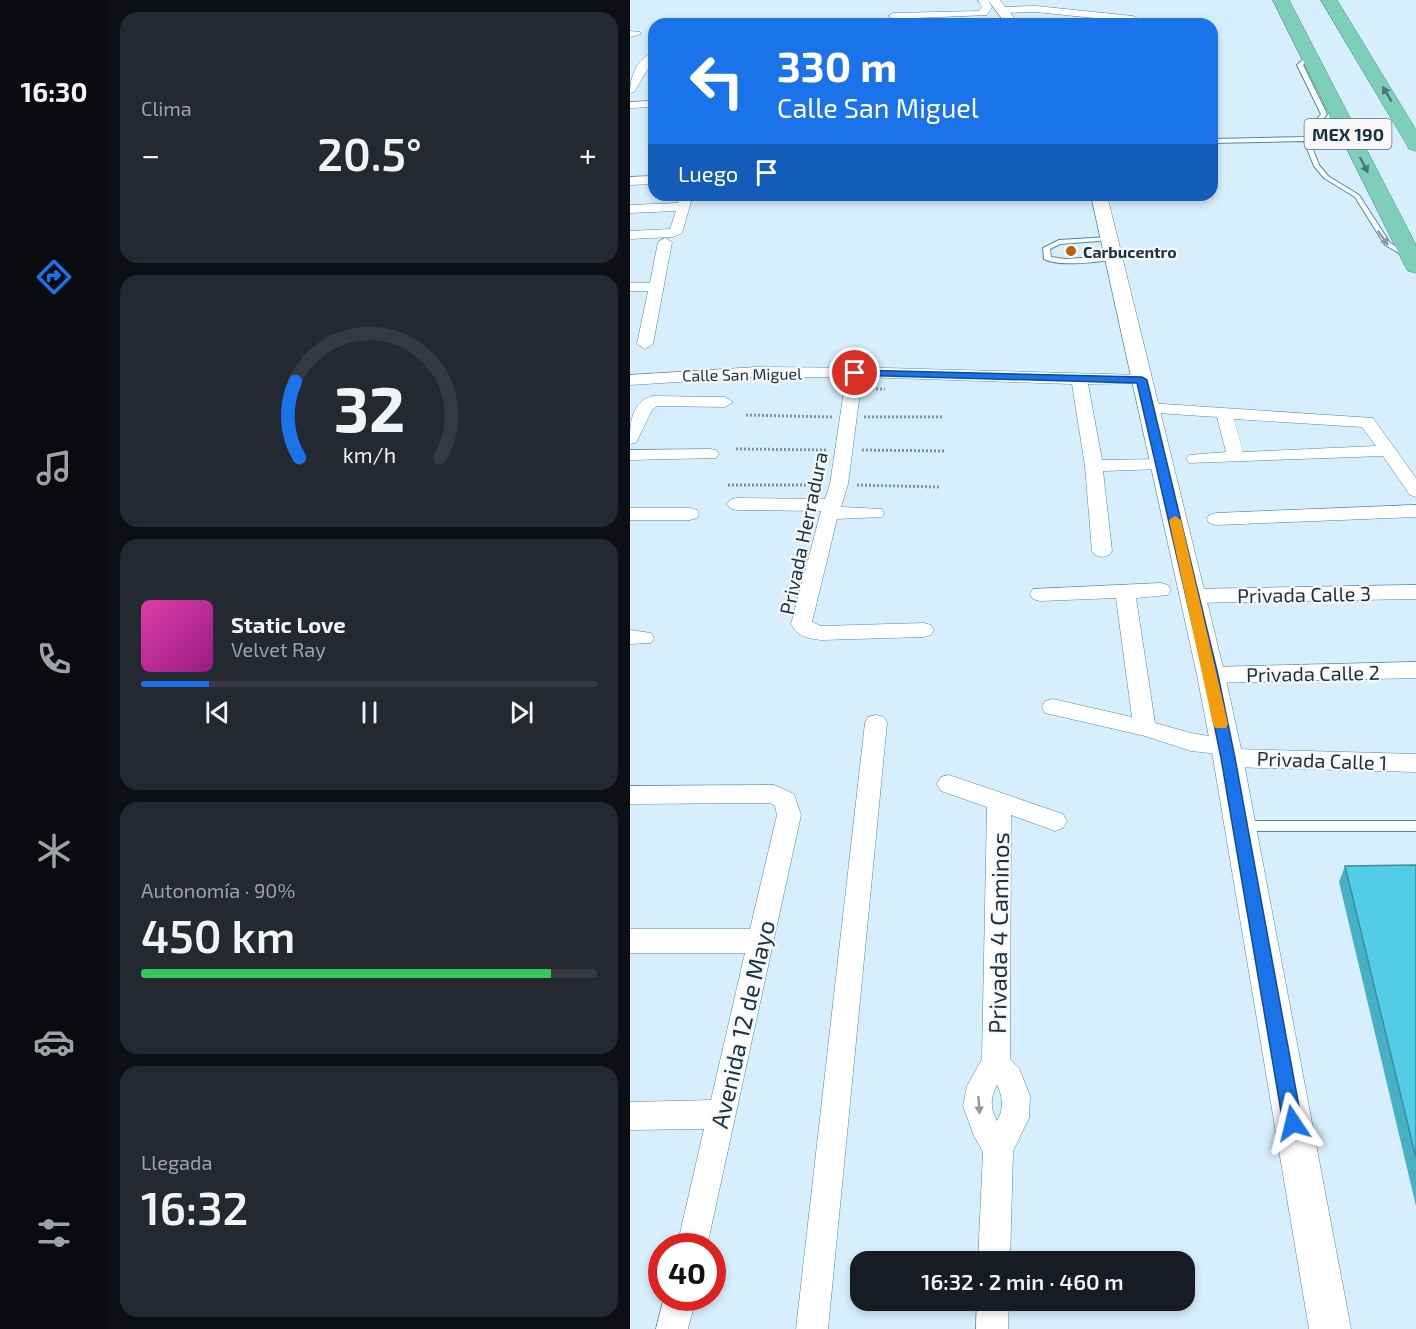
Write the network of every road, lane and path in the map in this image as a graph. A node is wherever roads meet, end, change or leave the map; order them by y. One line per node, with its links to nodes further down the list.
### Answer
1 (1281, 0): 8 (highway, MEX 190)
2 (1329, 0): 17 (highway, MEX 190, one-way to 2)
3 (993, 6): 4 (street); 5 (street); 6 (street)
4 (893, 16)
5 (1114, 17): 7 (street)
6 (1006, 18)
7 (1124, 18)
8 (1309, 57): 15 (lane); 26 (highway, MEX 190, one-way to 26)
9 (648, 58): 10 (street)
10 (643, 66): 11 (street); 12 (street)
11 (630, 69)
12 (630, 90)
13 (648, 104): 14 (street)
14 (630, 105)
15 (1306, 139): 16 (lane); 26 (lane, one-way to 26)
16 (1218, 141)
17 (1416, 145)
18 (648, 180): 19 (street)
19 (630, 181)
20 (685, 201): 22 (street); 24 (street)
21 (1101, 201): 25 (street)
22 (630, 209)
23 (630, 235): 24 (street)
24 (665, 239): 27 (street)
25 (1112, 248): 25 (lane); 35 (street)
26 (1414, 262)
27 (655, 286): 28 (street); 30 (street)
28 (630, 287)
29 (630, 324): 30 (street)
30 (648, 324): 31 (street)
31 (645, 344)
32 (855, 373): 33 (street, Calle San Miguel); 34 (street, Calle San Miguel); 40 (street, Privada Herradura)
33 (630, 380)
34 (1079, 380): 35 (street, Calle San Miguel); 52 (street)
35 (1142, 380): 37 (street)
36 (725, 402): 42 (street)
37 (1162, 408): 38 (street); 51 (street)
38 (1224, 412): 46 (street); 49 (street)
39 (746, 416): 40 (path)
40 (848, 417): 41 (path); 44 (street, Privada Herradura)
41 (944, 417)
42 (630, 440)
43 (736, 449): 44 (path)
44 (844, 450): 45 (path); 55 (street, Privada Herradura)
45 (945, 451)
46 (1387, 451): 49 (street); 53 (street)
47 (710, 454): 48 (street)
48 (630, 455)
49 (1236, 457): 50 (street)
50 (1195, 459)
51 (1152, 464): 52 (street); 66 (street)
52 (1094, 466): 61 (street)
53 (1416, 491)
54 (736, 504): 55 (street)
55 (831, 509): 57 (street); 67 (street, Privada Herradura)
56 (1416, 511): 60 (street)
57 (875, 513)
58 (630, 514): 59 (street)
59 (690, 514)
60 (1216, 519)
61 (1102, 551)
62 (1161, 590): 63 (street)
63 (1125, 591): 65 (street); 72 (street)
64 (1416, 592): 66 (street, Privada Calle 3)
65 (1040, 594)
66 (1192, 596): 69 (street)
67 (924, 630)
68 (1416, 670): 69 (street, Privada Calle 2)
69 (1211, 675): 73 (street)
70 (1053, 707): 72 (street, Privada Calle 1)
71 (876, 723): 92 (street)
72 (1145, 728): 73 (street, Privada Calle 1)
73 (1226, 752): 74 (street, Privada Calle 1); 79 (street)
74 (1416, 763)
75 (949, 784): 77 (street)
76 (630, 795): 82 (street, Avenida 12 de Mayo)
77 (999, 802): 78 (street); 83 (street, Privada 4 Caminos)
78 (1055, 821)
79 (1239, 826): 80 (lane); 94 (street)
80 (1416, 826)
81 (630, 941): 82 (street)
82 (760, 941): 84 (street, Avenida 12 de Mayo)
83 (996, 1064): 86 (street); 86 (street, one-way to 86)
84 (723, 1114): 85 (street); 87 (street, Avenida 12 de Mayo)
85 (630, 1116)
86 (998, 1148): 88 (street)
87 (695, 1233)
88 (994, 1251)
89 (677, 1311): 91 (street)
90 (993, 1311): 93 (street)
91 (672, 1329)
92 (812, 1329)
93 (992, 1329)
94 (1330, 1329)

